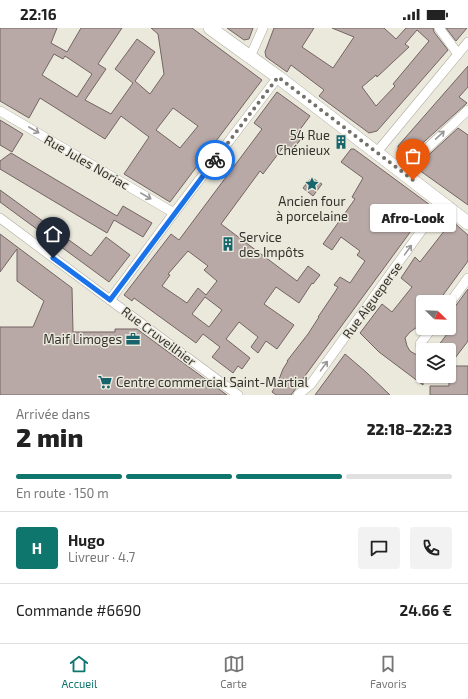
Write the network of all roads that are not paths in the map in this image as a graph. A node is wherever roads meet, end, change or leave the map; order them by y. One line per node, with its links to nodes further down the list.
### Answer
1 (210, 28): 6 (main road)
2 (263, 28): 6 (street)
3 (439, 28): 5 (street)
4 (468, 42): 5 (street)
5 (458, 54): 10 (street)
6 (250, 57): 7 (main road)
7 (278, 77): 10 (main road); 13 (street, Rue Cruveilhier)
8 (468, 110): 11 (street, one-way to 8)
9 (0, 111): 13 (street, Rue Jules Noriac, one-way to 13)
10 (377, 152): 11 (main road)
11 (402, 172): 12 (main road)
12 (442, 202): 15 (main road); 20 (street, Rue Aigueperse, one-way to 12)
13 (174, 213): 18 (street, Rue Cruveilhier)
14 (0, 218): 18 (street)
15 (468, 223)
16 (468, 278): 17 (street)
17 (456, 295)
18 (110, 300): 19 (street, Rue Cruveilhier)
19 (238, 395)
20 (298, 395)

